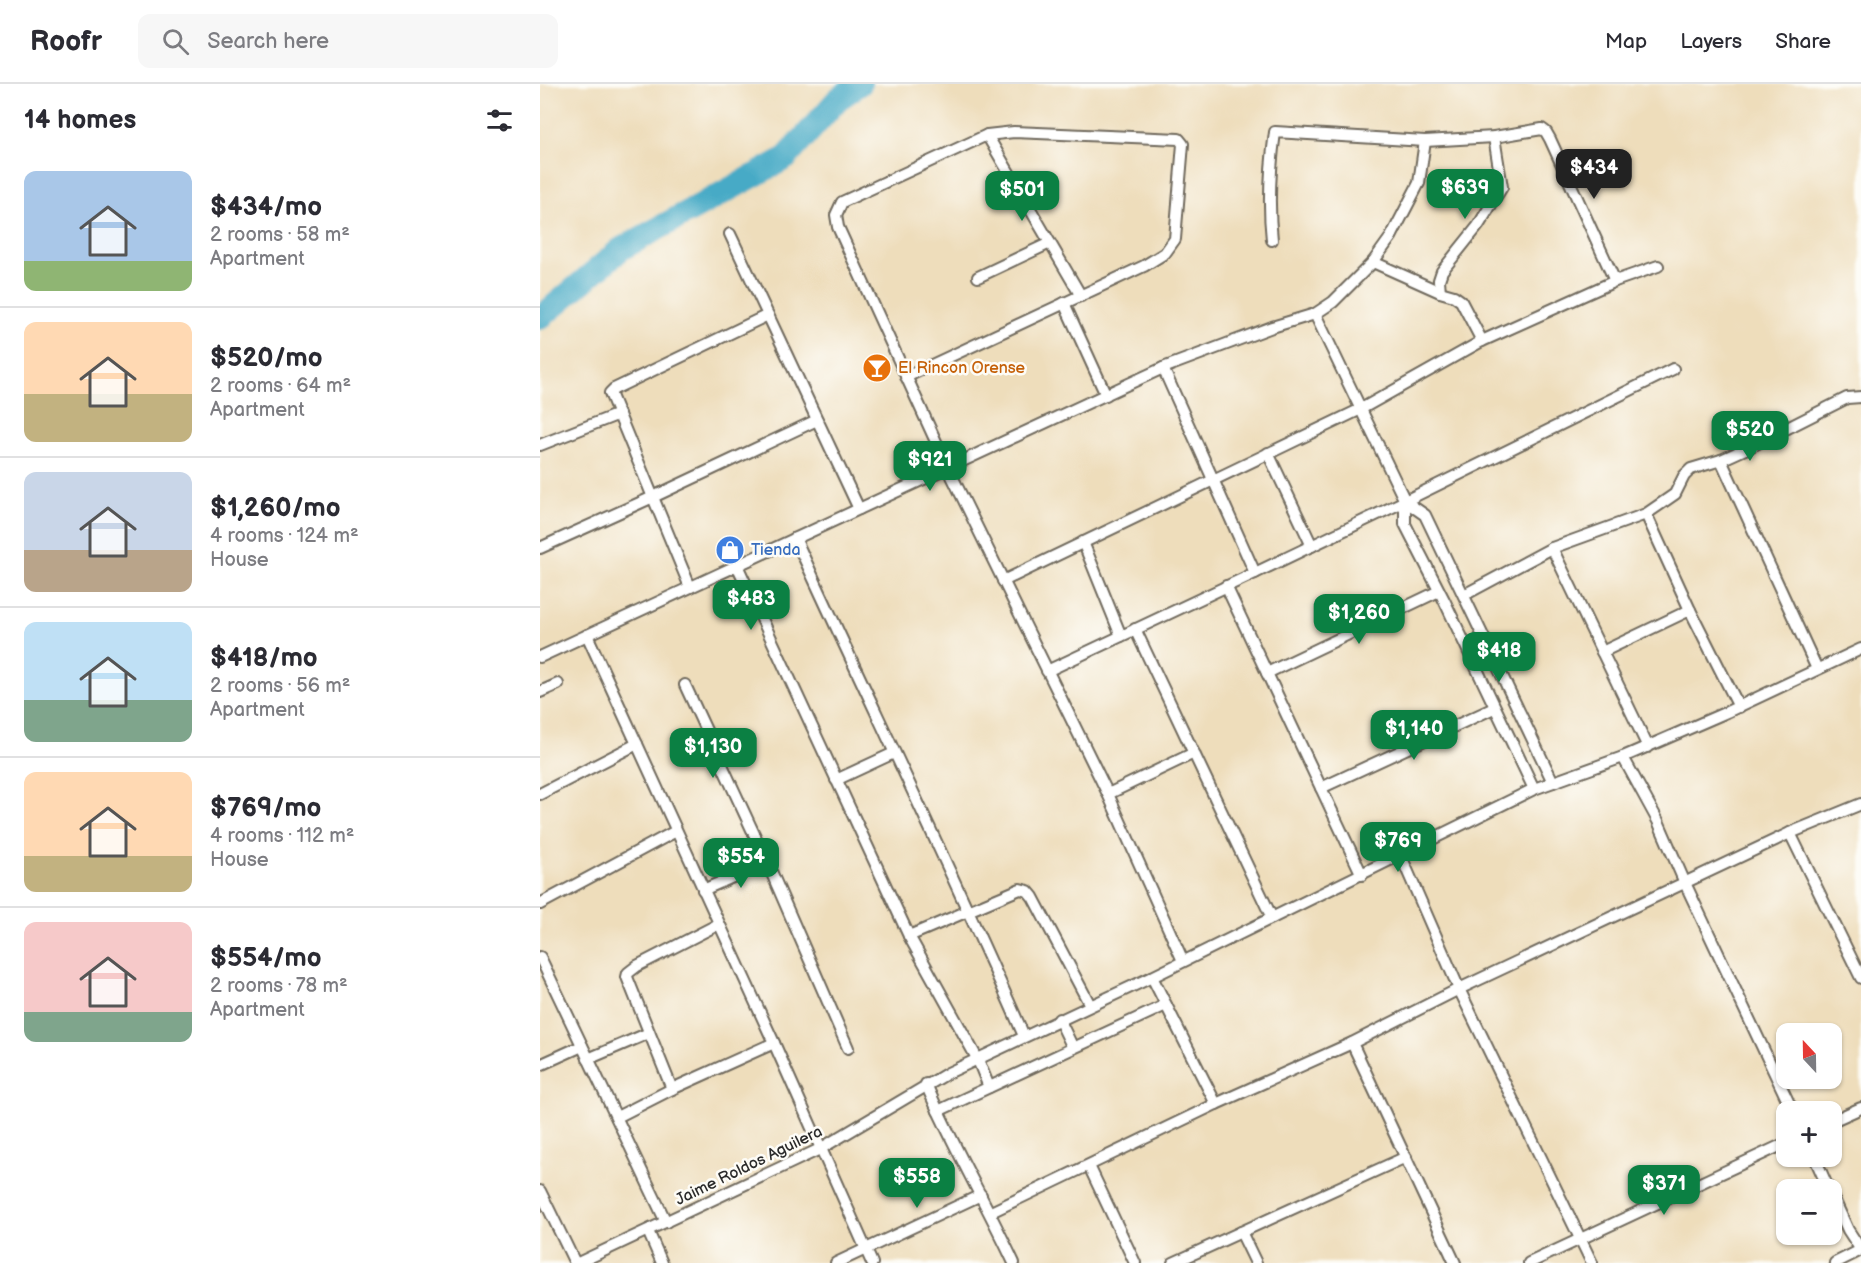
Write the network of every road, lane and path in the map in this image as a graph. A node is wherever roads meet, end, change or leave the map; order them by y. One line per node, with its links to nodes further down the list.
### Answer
1 (987, 135): 6 (street); 12 (street); 19 (street)
2 (1494, 137): 3 (street); 10 (street); 11 (street)
3 (1425, 141): 5 (street); 7 (street)
4 (730, 234): 15 (street)
5 (1272, 240)
6 (1050, 243): 9 (street); 12 (street)
7 (1373, 262): 11 (street); 14 (street)
8 (1658, 266): 10 (street)
9 (978, 277)
10 (1615, 281): 16 (street)
11 (1440, 292): 16 (street)
12 (1081, 296): 13 (street)
13 (1064, 303): 19 (street); 20 (street)
14 (1315, 314): 17 (street); 22 (street)
15 (768, 315): 23 (street); 24 (street)
16 (1482, 341): 22 (street)
17 (1163, 368): 20 (street); 29 (street)
18 (1673, 369): 31 (street)
19 (906, 377): 28 (street)
20 (1106, 394): 28 (street)
21 (1861, 397): 27 (street)
22 (1361, 409): 26 (street); 31 (street)
23 (619, 414): 25 (street); 30 (street)
24 (817, 420): 30 (street); 32 (street)
25 (540, 446)
26 (1268, 453): 29 (street); 36 (street)
27 (1721, 460): 33 (street); 53 (street)
28 (948, 468): 32 (street); 41 (street)
29 (1213, 479): 35 (street); 40 (street)
30 (653, 497): 37 (street); 43 (street)
31 (1405, 501): 36 (street); 44 (street); 45 (street)
32 (859, 509): 34 (street)
33 (1646, 514): 38 (street); 46 (street)
34 (795, 538): 39 (street); 63 (street)
35 (1083, 542): 41 (street); 49 (street)
36 (1312, 546): 40 (street)
37 (540, 548)
38 (1552, 548): 45 (street); 51 (street)
39 (737, 565): 43 (street); 66 (street)
40 (1255, 573): 42 (street)
41 (1003, 581): 54 (street)
42 (1226, 586): 47 (street); 55 (street)
43 (690, 587): 48 (street)
44 (1439, 591): 55 (street); 60 (street)
45 (1464, 595): 67 (street)
46 (1690, 610): 51 (street); 59 (street)
47 (1135, 629): 49 (street); 64 (street)
48 (587, 635): 52 (street); 61 (street)
49 (1121, 636): 54 (street)
50 (1861, 649): 53 (street, Jaime Roldos Aguilera)
51 (1602, 652): 62 (street)
52 (540, 657)
53 (1817, 669): 59 (street, Jaime Roldos Aguilera)
54 (1047, 671): 71 (street)
55 (1267, 673): 68 (street)
56 (558, 684): 58 (street)
57 (685, 685): 76 (street)
58 (540, 692)
59 (1739, 707): 62 (street, Jaime Roldos Aguilera)
60 (1494, 708): 68 (street); 69 (street)
61 (637, 744): 70 (street); 73 (street)
62 (1648, 747): 65 (street, Jaime Roldos Aguilera)
63 (894, 753): 66 (street); 81 (street)
64 (1194, 753): 71 (street); 82 (street)
65 (1623, 757): 67 (street, Jaime Roldos Aguilera); 78 (street)
66 (836, 780): 84 (street)
67 (1553, 783): 69 (street, Jaime Roldos Aguilera)
68 (1321, 788): 77 (street)
69 (1534, 789): 75 (street, Jaime Roldos Aguilera)
70 (540, 794)
71 (1108, 794): 86 (street)
72 (1861, 804): 74 (street)
73 (676, 831): 79 (street); 80 (street)
74 (1790, 833): 78 (street); 88 (street)
75 (1401, 856): 77 (street, Jaime Roldos Aguilera); 89 (street)
76 (767, 862): 79 (street); 98 (street)
77 (1362, 875): 82 (street, Jaime Roldos Aguilera)
78 (1685, 883): 89 (street); 106 (street)
79 (703, 890): 83 (street)
80 (540, 904)
81 (969, 910): 84 (street); 90 (street); 94 (street)
82 (1272, 918): 86 (street, Jaime Roldos Aguilera)
83 (719, 924): 93 (street); 95 (street)
84 (909, 936): 101 (street)
85 (540, 957): 97 (street)
86 (1183, 961): 87 (street, Jaime Roldos Aguilera)
87 (1152, 977): 90 (street, Jaime Roldos Aguilera); 91 (street)
88 (1861, 978)
89 (1459, 989): 96 (street); 123 (street)
90 (1090, 1005): 92 (street, Jaime Roldos Aguilera)
91 (1166, 1005): 99 (street); 107 (street)
92 (1059, 1019): 94 (street, Jaime Roldos Aguilera); 99 (street)
93 (649, 1033): 100 (street); 105 (street)
94 (1024, 1036): 101 (street, Jaime Roldos Aguilera)
95 (774, 1043): 105 (street); 113 (street)
96 (1352, 1043): 107 (street); 114 (street)
97 (582, 1046): 100 (street); 102 (street)
98 (848, 1048)
99 (1073, 1048): 104 (street)
100 (588, 1059): 110 (street)
101 (978, 1060): 103 (street, Jaime Roldos Aguilera); 104 (street)
102 (540, 1065)
103 (926, 1084): 109 (street); 113 (street, Jaime Roldos Aguilera)
104 (989, 1087): 109 (street)
105 (672, 1089): 110 (street)
106 (1788, 1101)
107 (1216, 1104): 115 (street)
108 (1861, 1108): 111 (street)
109 (938, 1111): 117 (street)
110 (617, 1117): 120 (street)
111 (1842, 1117)
112 (1776, 1148): 123 (street)
113 (820, 1149): 120 (street, Jaime Roldos Aguilera); 124 (street)
114 (1406, 1157): 122 (street); 134 (street)
115 (1089, 1166): 118 (street); 131 (street)
116 (540, 1191): 126 (street)
117 (981, 1195): 118 (street); 124 (street)
118 (991, 1212): 130 (street)
119 (1842, 1217): 125 (street)
120 (666, 1222): 121 (street, Jaime Roldos Aguilera)
121 (648, 1232): 126 (street, Jaime Roldos Aguilera); 127 (street)
122 (1241, 1232): 132 (street); 133 (street)
123 (1580, 1239): 135 (street); 136 (street)
124 (866, 1249): 128 (street); 129 (street)
125 (1861, 1250): 137 (street)
126 (577, 1263)
127 (662, 1263)
128 (836, 1263)
129 (872, 1263)
130 (1014, 1263)
131 (1136, 1263)
132 (1173, 1263)
133 (1256, 1263)
134 (1455, 1263)
135 (1529, 1263)
136 (1592, 1263)
137 (1835, 1263)

